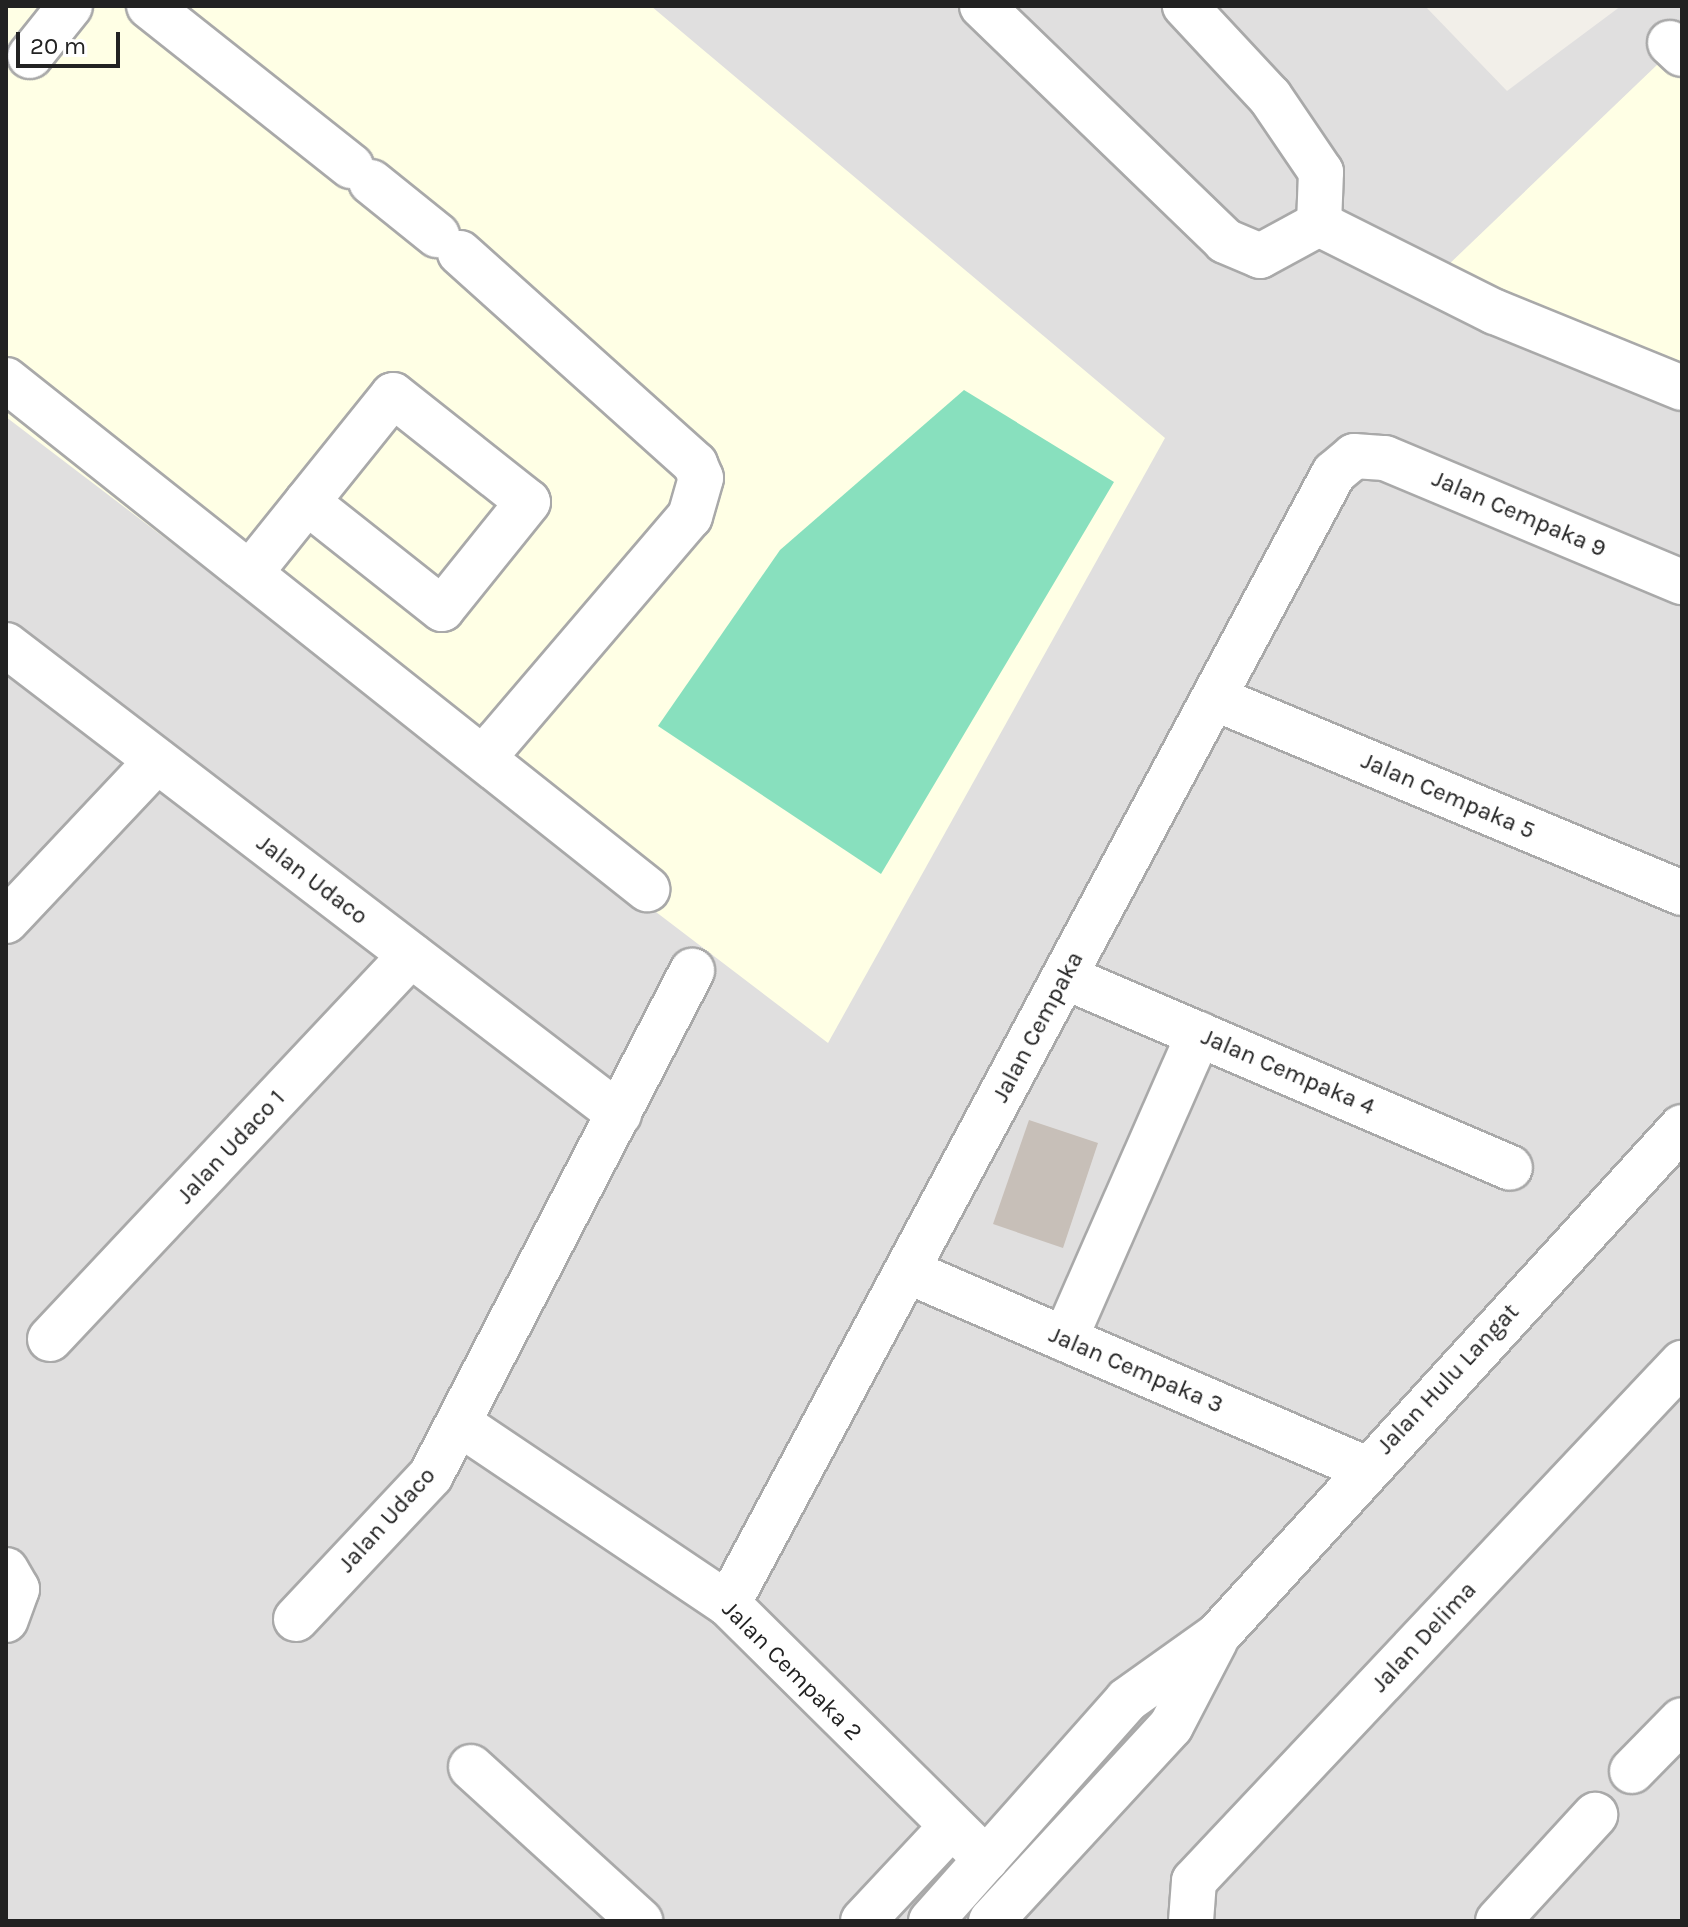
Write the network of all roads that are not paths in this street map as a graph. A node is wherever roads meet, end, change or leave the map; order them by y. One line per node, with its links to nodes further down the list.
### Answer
1 (70, 6): 5 (street)
2 (149, 6): 15 (street)
3 (982, 6): 6 (street)
4 (1185, 6): 6 (street)
5 (17, 72)
6 (1319, 224): 8 (street)
7 (6, 380): 11 (street)
8 (1682, 388)
9 (1354, 456): 12 (street, Jalan Cempaka 9); 14 (street, Jalan Cempaka)
10 (307, 502): 10 (street); 11 (street)
11 (250, 573): 15 (street)
12 (1682, 582)
13 (6, 645): 16 (street, Jalan Udaco)
14 (1214, 698): 18 (street, Jalan Cempaka 5); 22 (street, Jalan Cempaka)
15 (483, 758): 17 (street)
16 (157, 761): 19 (street); 20 (street, Jalan Udaco)
17 (647, 889)
18 (1682, 893)
19 (6, 921)
20 (411, 955): 24 (street, Jalan Udaco); 28 (street, Jalan Udaco 1)
21 (692, 971): 24 (street, Jalan Udaco)
22 (1065, 977): 23 (street, Jalan Cempaka 4); 27 (street, Jalan Cempaka)
23 (1199, 1034): 26 (street, Jalan Cempaka 4); 29 (street)
24 (619, 1114): 31 (street, Jalan Udaco)
25 (1682, 1127): 32 (street, Jalan Hulu Langat)
26 (1510, 1168)
27 (907, 1271): 29 (street, Jalan Cempaka 3); 33 (street, Jalan Cempaka)
28 (50, 1339)
29 (1065, 1339): 32 (street, Jalan Cempaka 3)
30 (1682, 1363): 43 (street, Jalan Delima)
31 (460, 1424): 33 (street, Jalan Cempaka 2); 34 (street, Jalan Udaco)
32 (1365, 1468): 35 (street, Jalan Hulu Langat)
33 (728, 1604): 40 (street, Jalan Cempaka 2)
34 (296, 1619)
35 (1218, 1635): 41 (street, Jalan Hulu Langat); 42 (street, Jalan Hulu Langat)
36 (1682, 1720): 38 (street)
37 (471, 1767): 44 (street)
38 (1632, 1771)
39 (1595, 1815): 47 (street)
40 (949, 1829): 41 (street, Jalan Cempaka 2); 45 (street)
41 (986, 1859): 46 (street, Jalan Hulu Langat)
42 (1002, 1917)
43 (1185, 1918)
44 (640, 1921)
45 (863, 1921)
46 (931, 1921)
47 (1498, 1921)

